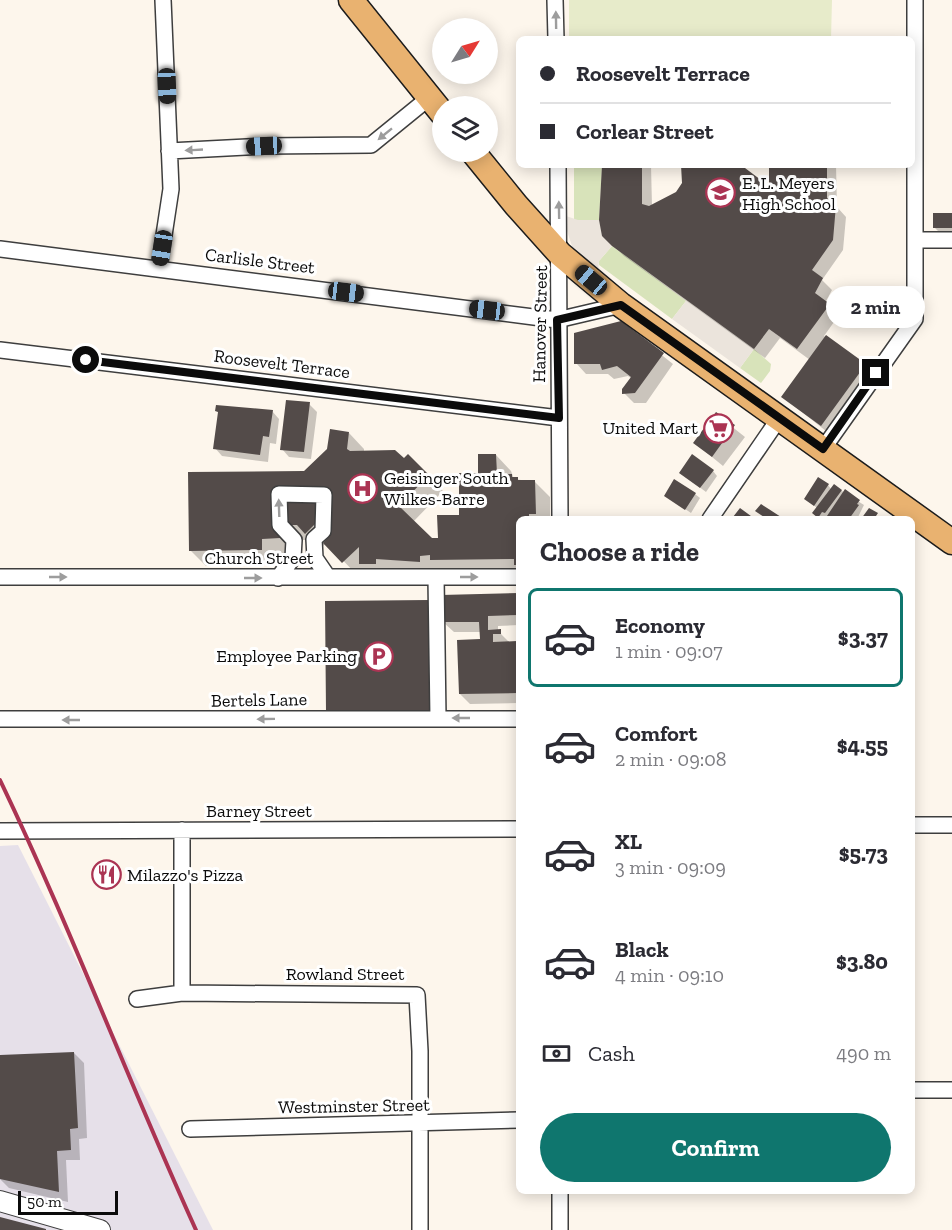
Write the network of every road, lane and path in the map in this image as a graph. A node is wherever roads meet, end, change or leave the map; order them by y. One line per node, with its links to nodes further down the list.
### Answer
1 (163, 0): 8 (street)
2 (351, 0): 6 (main road)
3 (555, 0): 5 (street, one-way to 3)
4 (915, 0): 11 (street)
5 (556, 36)
6 (432, 100)
7 (432, 107): 8 (street, one-way to 8)
8 (169, 151): 15 (street)
9 (481, 162): 14 (main road)
10 (558, 168): 14 (street, Hanover Street, one-way to 10)
11 (916, 240): 12 (street); 21 (street)
12 (952, 240)
13 (0, 249): 15 (street, Carlisle Street)
14 (560, 254): 16 (main road); 17 (street, Hanover Street)
15 (159, 268): 17 (street, Carlisle Street)
16 (621, 305): 17 (street, Carlisle Street); 19 (main road)
17 (557, 320): 20 (street, Hanover Street)
18 (0, 350): 20 (street, Roosevelt Terrace)
19 (780, 417): 21 (main road); 23 (street)
20 (559, 418): 22 (street, Hanover Street)
21 (823, 449): 24 (main road)
22 (560, 516)
23 (712, 516)
24 (952, 542)
25 (0, 577): 29 (street, Church Street, one-way to 29)
26 (328, 577): 27 (street, Church Street); 29 (street, Church Street); 29 (street, one-way to 26)
27 (436, 577): 28 (street, Church Street, one-way to 28); 30 (street)
28 (516, 577)
29 (278, 578)
30 (438, 718): 31 (street, Bertels Lane, one-way to 31); 32 (street, Bertels Lane, one-way to 30)
31 (0, 719)
32 (516, 719)
33 (915, 825): 34 (street)
34 (952, 825)
35 (516, 829): 36 (street, Barney Street)
36 (182, 830): 37 (street, Barney Street); 38 (street)
37 (0, 831)
38 (182, 993): 39 (street); 43 (street, Rowland Street)
39 (137, 999)
40 (915, 1090): 41 (street)
41 (952, 1090)
42 (516, 1120): 43 (street, Westminster Street)
43 (418, 1125): 44 (street, Westminster Street); 48 (street, Rowland Street)
44 (190, 1129)
45 (560, 1194): 49 (street)
46 (0, 1201): 47 (street)
47 (100, 1230)
48 (420, 1230)
49 (560, 1230)

